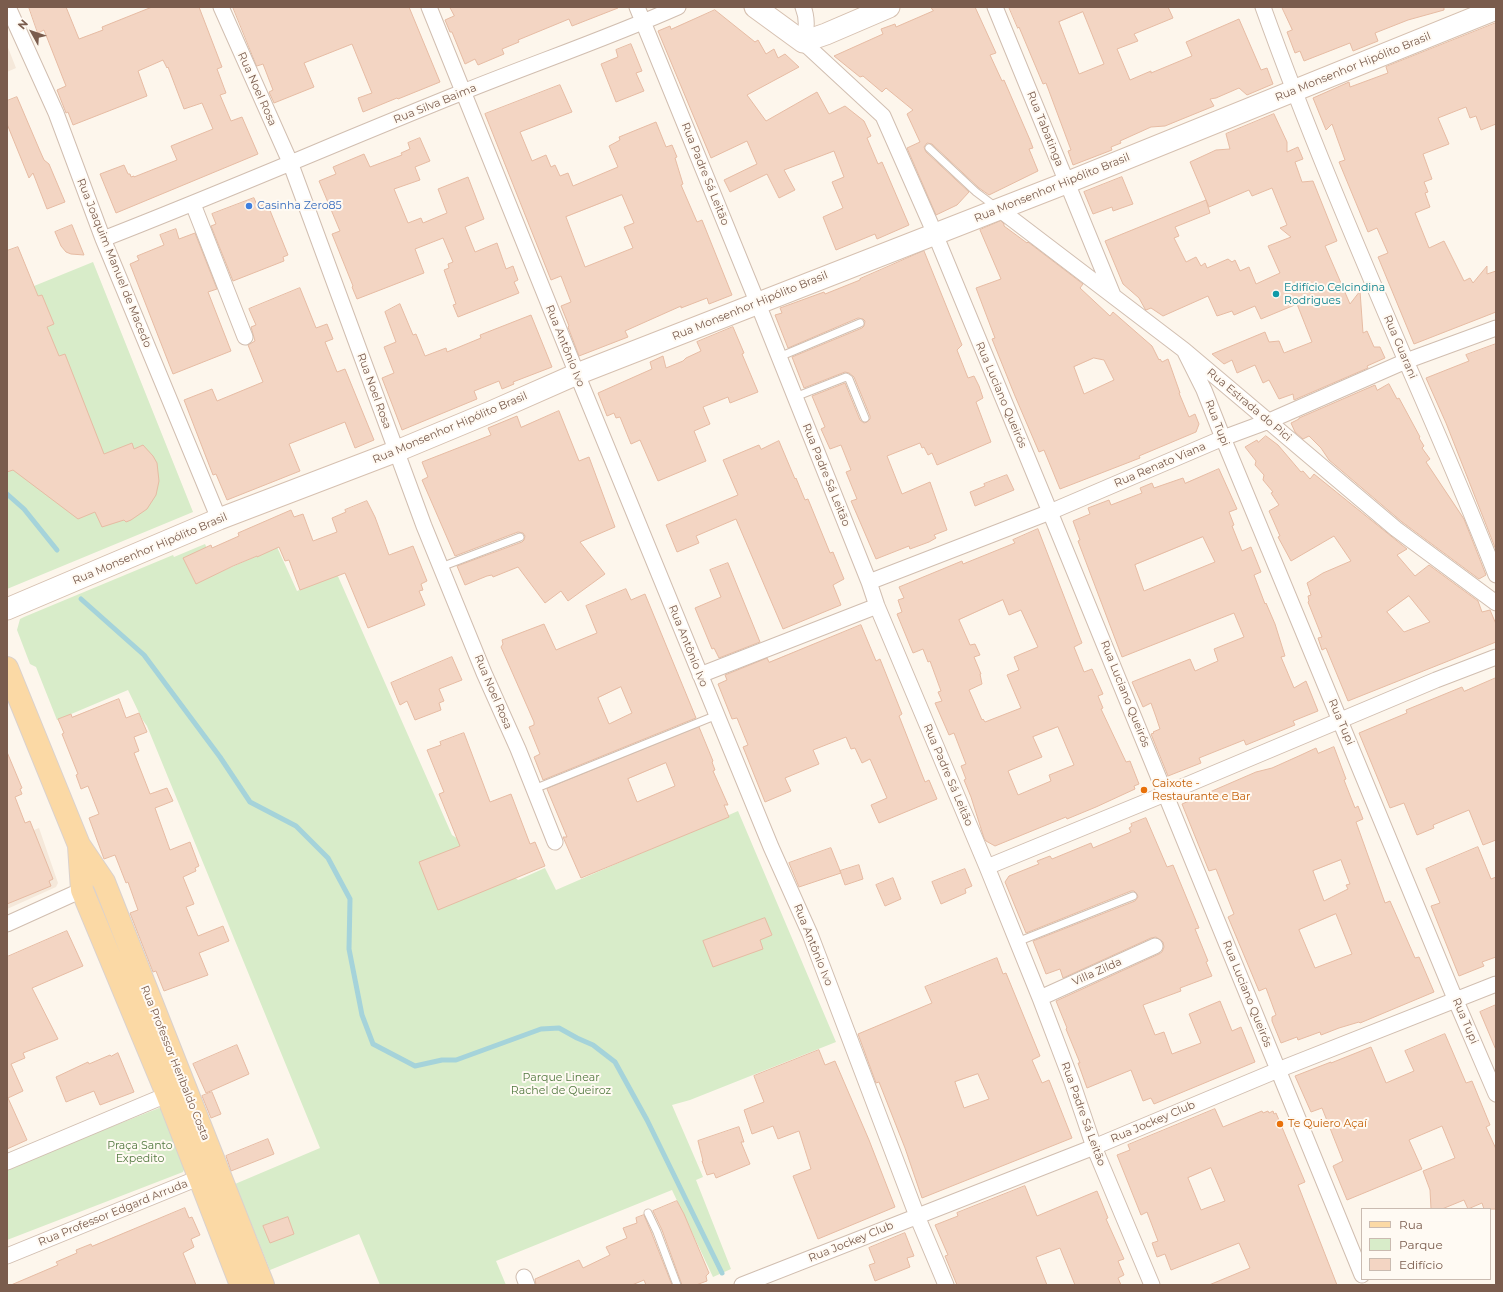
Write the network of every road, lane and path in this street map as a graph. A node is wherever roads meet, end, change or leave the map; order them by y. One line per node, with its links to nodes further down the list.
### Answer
1 (8, 7): 22 (street, Rua Joaquim Manuel de Macedo)
2 (221, 7): 17 (street, Rua Noel Rosa)
3 (429, 7): 15 (street, Rua Antônio Ivo)
4 (637, 7): 12 (street, Rua Padre Sá Leitão)
5 (678, 7): 12 (street, Rua Silva Baima)
6 (755, 7): 13 (main road)
7 (803, 7): 13 (street)
8 (889, 7): 13 (main road)
9 (995, 7): 18 (street, Rua Tabatinga)
10 (1263, 7): 14 (street, Rua Guarani)
11 (1496, 9): 14 (main road, Rua Monsenhor Hipólito Brasil)
12 (643, 22): 15 (street, Rua Silva Baima); 24 (street, Rua Padre Sá Leitão)
13 (803, 42): 21 (street, Rua Luciano Queirós)
14 (1293, 91): 18 (main road, Rua Monsenhor Hipólito Brasil); 30 (street, Rua Guarani)
15 (464, 92): 17 (street, Rua Silva Baima); 31 (street, Rua Antônio Ivo)
16 (929, 148): 20 (lane)
17 (290, 162): 19 (street, Rua Silva Baima); 36 (street, Rua Noel Rosa)
18 (1066, 183): 20 (main road, Rua Monsenhor Hipólito Brasil); 23 (street, Rua Tabatinga)
19 (193, 204): 22 (street, Rua Silva Baima); 27 (street)
20 (999, 209): 21 (main road, Rua Monsenhor Hipólito Brasil); 23 (street, Rua Estrada do Pici)
21 (935, 234): 24 (main road, Rua Monsenhor Hipólito Brasil); 37 (street, Rua Luciano Queirós)
22 (103, 239): 38 (street, Rua Joaquim Manuel de Macedo)
23 (1114, 296): 28 (street, Rua Estrada do Pici)
24 (758, 304): 29 (street, Rua Padre Sá Leitão); 31 (main road, Rua Monsenhor Hipólito Brasil)
25 (860, 323): 29 (lane)
26 (1496, 328): 30 (street, Rua Renato Viana)
27 (246, 337)
28 (1184, 350): 34 (street, Rua Estrada do Pici); 35 (street, Rua Tupi)
29 (779, 356): 32 (street, Rua Padre Sá Leitão)
30 (1406, 361): 34 (street, Rua Renato Viana); 41 (street, Rua Guarani)
31 (577, 374): 36 (main road, Rua Monsenhor Hipólito Brasil); 48 (street, Rua Antônio Ivo)
32 (795, 397): 33 (lane); 42 (street, Rua Padre Sá Leitão)
33 (865, 418)
34 (1269, 421): 35 (street, Rua Renato Viana); 43 (street, Rua Estrada do Pici)
35 (1223, 438): 37 (street, Rua Renato Viana); 50 (street, Rua Tupi)
36 (397, 452): 38 (main road, Rua Monsenhor Hipólito Brasil); 40 (street, Rua Noel Rosa)
37 (1050, 512): 42 (street, Rua Renato Viana); 52 (street, Rua Luciano Queirós)
38 (219, 519): 45 (main road, Rua Monsenhor Hipólito Brasil)
39 (520, 537): 40 (lane)
40 (441, 567): 51 (street, Rua Noel Rosa)
41 (1496, 575)
42 (869, 582): 44 (street, Rua Padre Sá Leitão)
43 (1496, 603)
44 (877, 606): 48 (street); 55 (street, Rua Padre Sá Leitão)
45 (7, 609)
46 (1496, 657): 50 (street)
47 (7, 668): 54 (main road, Rua Professor Heribaldo Costa)
48 (700, 675): 49 (street, Rua Antônio Ivo)
49 (716, 715): 51 (lane); 71 (street, Rua Antônio Ivo)
50 (1340, 721): 52 (street); 63 (street, Rua Tupi)
51 (534, 789): 53 (street, Rua Noel Rosa)
52 (1165, 794): 55 (street); 64 (street, Rua Luciano Queirós)
53 (555, 842)
54 (79, 845): 56 (main road, Rua Professor Heribaldo Costa); 65 (main road, Rua Professor Heribaldo Costa)
55 (987, 867): 59 (street, Rua Padre Sá Leitão)
56 (82, 890): 58 (street); 65 (main road, Rua Professor Heribaldo Costa)
57 (1133, 896): 59 (lane)
58 (7, 924)
59 (1017, 942): 62 (street, Rua Padre Sá Leitão)
60 (1155, 946): 62 (street, Villa Zilda)
61 (1496, 984): 63 (street, Rua Jockey Club)
62 (1040, 998): 67 (street, Rua Padre Sá Leitão)
63 (1456, 1000): 64 (street, Rua Jockey Club); 66 (street, Rua Tupi)
64 (1278, 1070): 67 (street, Rua Jockey Club); 73 (street, Rua Luciano Queirós)
65 (176, 1091): 68 (street); 69 (main road, Rua Professor Heribaldo Costa)
66 (1496, 1094)
67 (1094, 1147): 71 (street, Rua Jockey Club); 79 (street, Rua Padre Sá Leitão)
68 (7, 1162)
69 (208, 1173): 72 (street, Rua Professor Edgard Arruda); 74 (main road, Rua Professor Heribaldo Costa); 75 (main road, Rua Professor Heribaldo Costa)
70 (648, 1213): 76 (lane)
71 (917, 1216): 77 (street, Rua Jockey Club); 78 (street, Rua Antônio Ivo)
72 (7, 1256)
73 (1361, 1273)
74 (241, 1285)
75 (263, 1285)
76 (676, 1285)
77 (742, 1285)
78 (946, 1285)
79 (1152, 1285)

